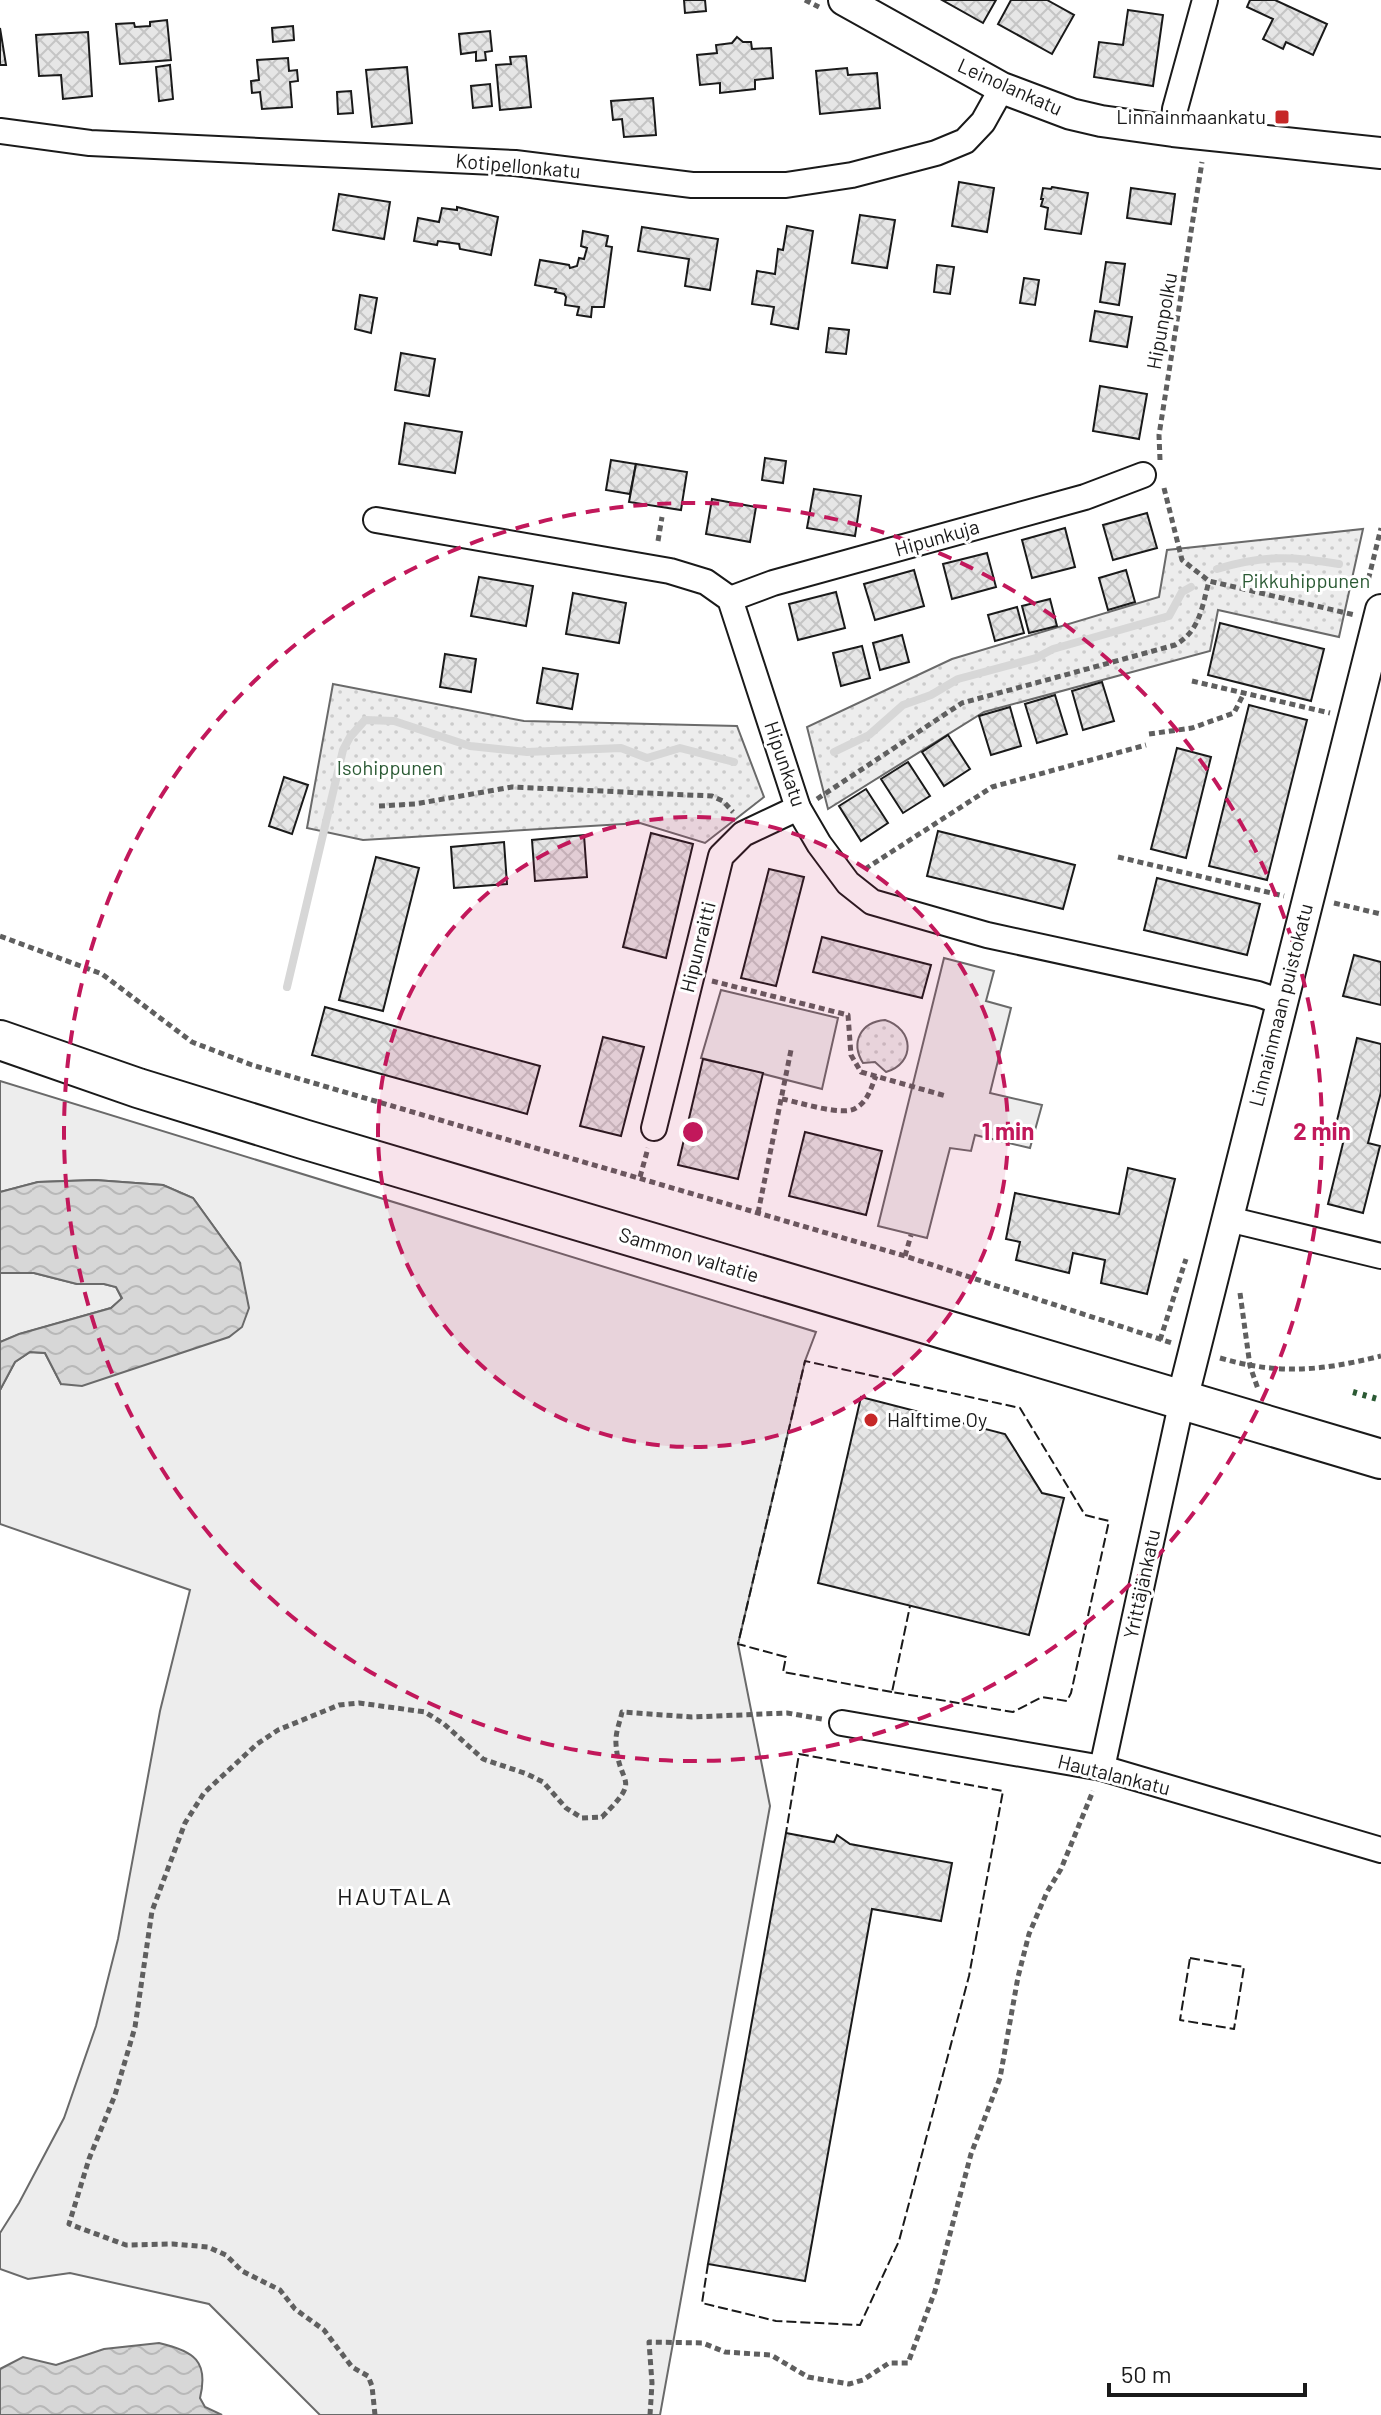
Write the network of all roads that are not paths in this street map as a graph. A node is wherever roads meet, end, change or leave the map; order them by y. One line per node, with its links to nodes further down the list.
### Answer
1 (844, 0): 3 (street, Leinolankatu)
2 (1205, 0): 5 (street)
3 (1002, 88): 4 (street, Kotipellonkatu); 5 (street, Leinolankatu)
4 (0, 131)
5 (1173, 131): 6 (street, Leinolankatu)
6 (1381, 153)
7 (1152, 473): 9 (street, Hipunkuja)
8 (376, 520): 9 (street)
9 (730, 599): 11 (street, Hipunkatu)
10 (1370, 613): 12 (street, Linnainmaan puistokatu)
11 (798, 808): 12 (street, Hipunkatu); 14 (street, Hipunraitti)
12 (1281, 1002): 15 (street, Linnainmaan puistokatu)
13 (0, 1040): 17 (main road, Sammon valtatie)
14 (654, 1128)
15 (1228, 1219): 16 (street); 17 (street, Linnainmaan puistokatu)
16 (1381, 1256)
17 (1182, 1400): 18 (main road, Sammon valtatie); 20 (street, Yrittäjänkatu)
18 (1381, 1459)
19 (842, 1723): 20 (street, Hautalankatu)
20 (1102, 1768): 21 (street, Hautalankatu)
21 (1381, 1850)

